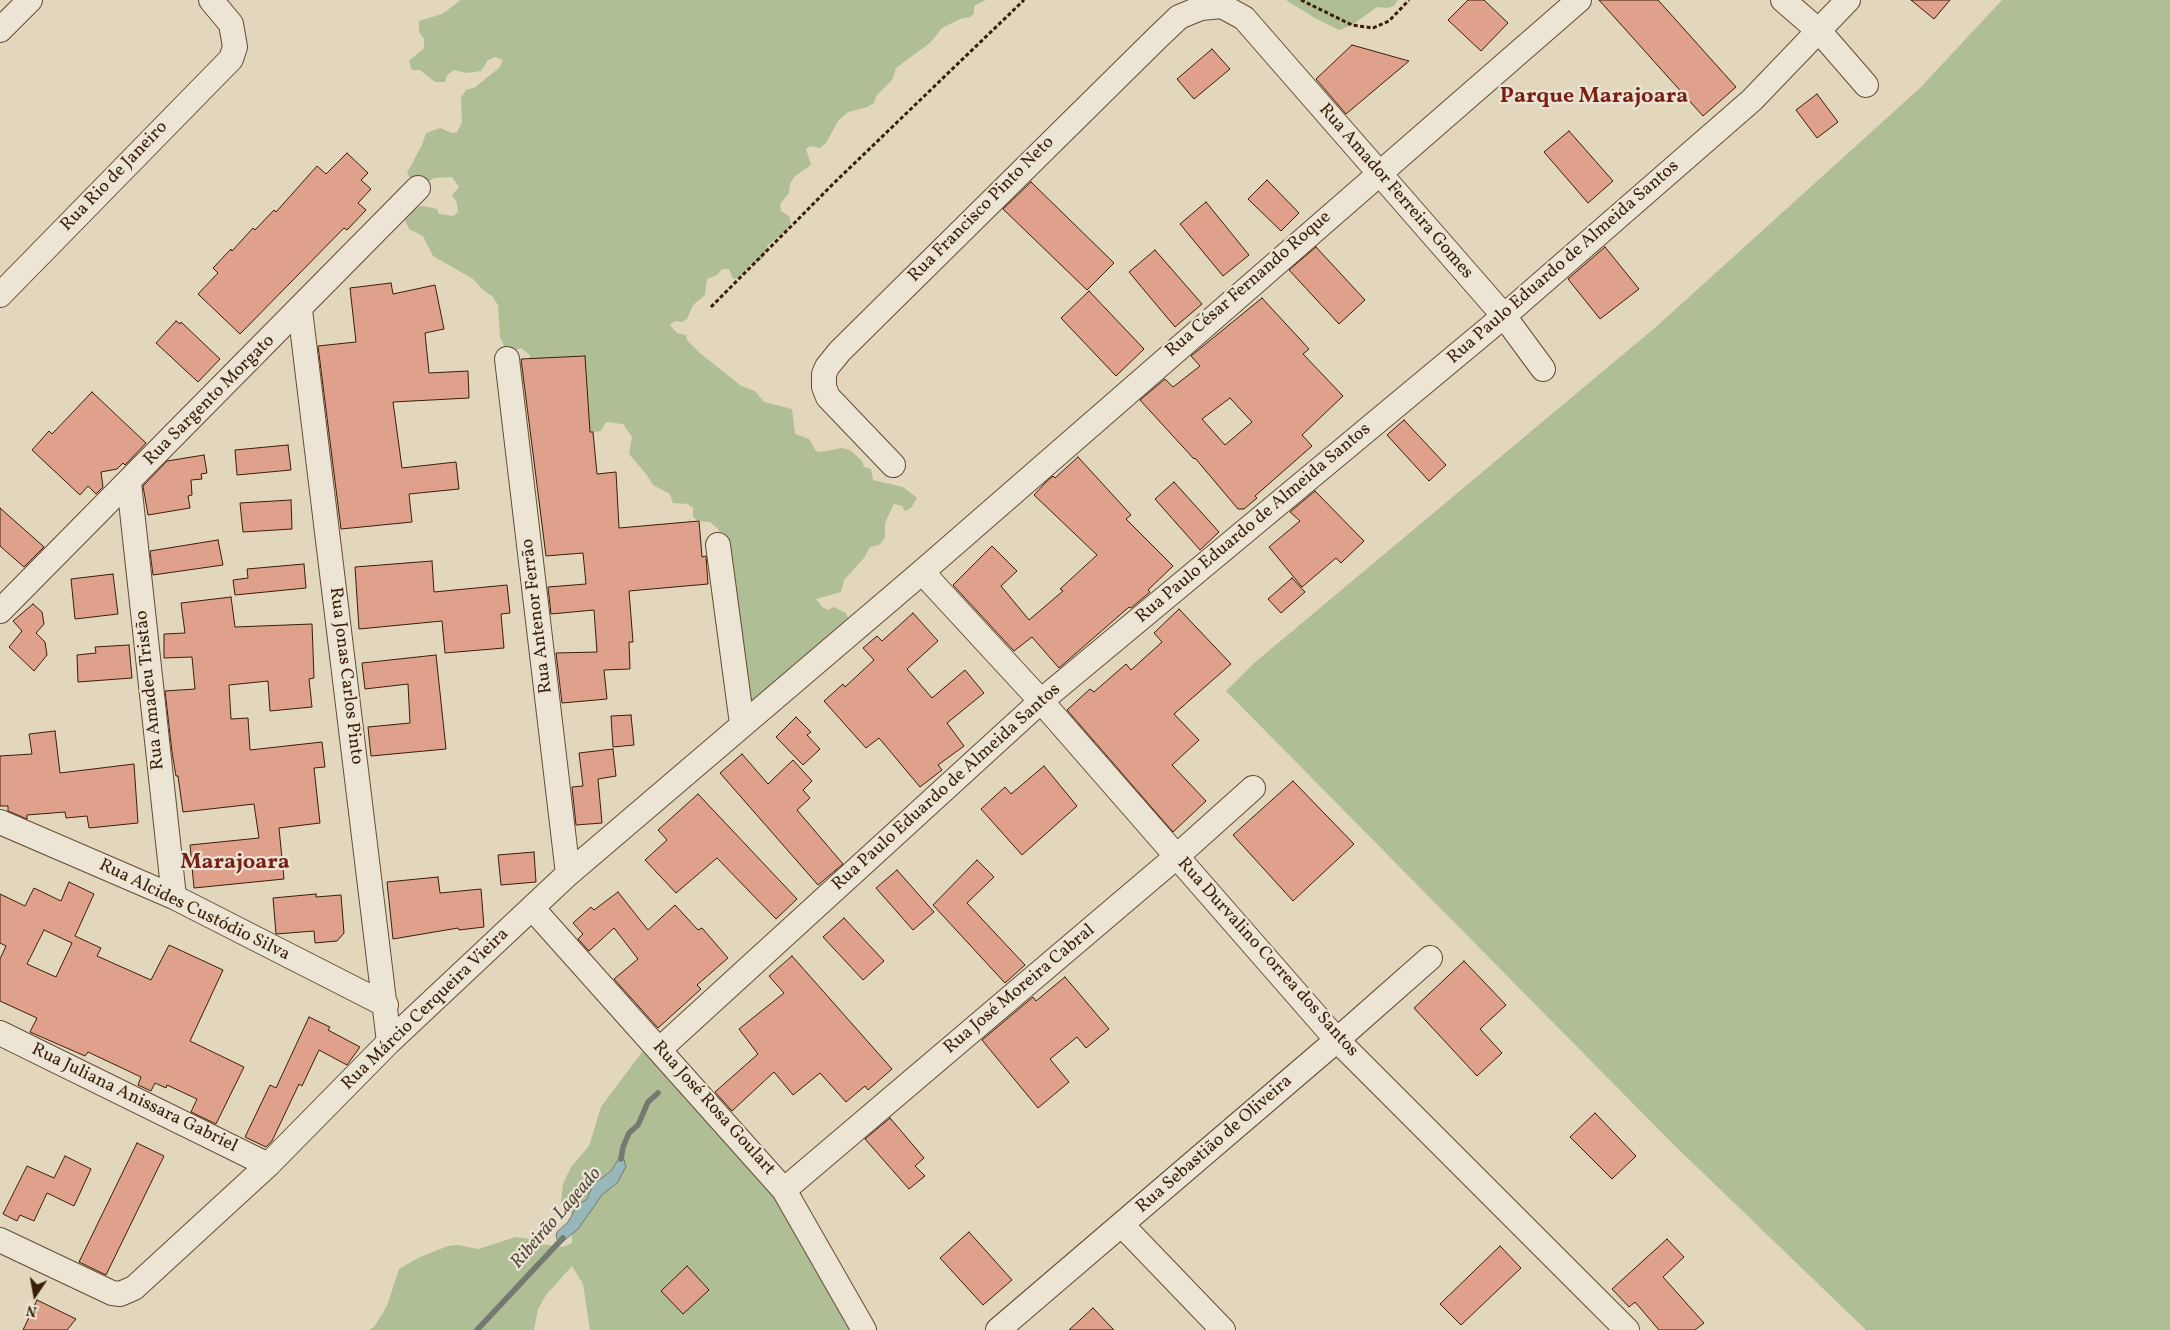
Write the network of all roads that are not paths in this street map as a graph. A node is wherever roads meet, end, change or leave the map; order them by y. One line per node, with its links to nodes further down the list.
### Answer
1 (30, 0): 7 (street)
2 (211, 0): 12 (street, Rua Rio de Janeiro)
3 (1579, 0): 10 (street, Rua César Fernando Roque)
4 (1783, 0): 8 (street)
5 (1848, 0): 8 (street, Rua Paulo Eduardo de Almeida Santos)
6 (1244, 18): 10 (street, Rua Amador Ferreira Gomes); 17 (street, Rua Francisco Pinto Neto)
7 (0, 30)
8 (1820, 32): 9 (street); 14 (street, Rua Paulo Eduardo de Almeida Santos)
9 (1866, 85)
10 (1378, 173): 14 (street, Rua Amador Ferreira Gomes); 20 (street, Rua César Fernando Roque)
11 (418, 188): 13 (street, Rua Sargento Morgato)
12 (0, 295)
13 (300, 310): 18 (street, Rua Sargento Morgato); 31 (street, Rua Jonas Carlos Pinto)
14 (1504, 316): 16 (street, Rua Amador Ferreira Gomes); 22 (street, Rua Paulo Eduardo de Almeida Santos)
15 (508, 358): 27 (street, Rua Antenor Ferrão)
16 (1543, 369)
17 (893, 465)
18 (129, 482): 21 (street, Rua Sargento Morgato); 28 (street, Rua Amadeu Tristão)
19 (718, 545): 23 (street)
20 (922, 572): 22 (street, Rua Durvalino Correa dos Santos); 23 (street, Rua Márcio Cerqueira Vieira)
21 (0, 611)
22 (1041, 701): 26 (street, Rua Durvalino Correa dos Santos); 35 (street, Rua Paulo Eduardo de Almeida Santos)
23 (742, 724): 27 (street, Rua Márcio Cerqueira Vieira)
24 (1253, 788): 26 (street, Rua José Moreira Cabral)
25 (0, 822): 28 (street, Rua Alcides Custódio Silva)
26 (1176, 857): 33 (street, Rua Durvalino Correa dos Santos); 37 (street, Rua José Moreira Cabral)
27 (568, 874): 29 (street, Rua Márcio Cerqueira Vieira)
28 (174, 897): 31 (street, Rua Alcides Custódio Silva)
29 (533, 909): 34 (street, Rua Márcio Cerqueira Vieira); 35 (street, Rua José Rosa Goulart)
30 (1430, 958): 33 (street, Rua Sebastião de Oliveira)
31 (386, 1005): 34 (street, Rua Jonas Carlos Pinto)
32 (0, 1033): 36 (street, Rua Juliana Anissara Gabriel)
33 (1337, 1040): 38 (street, Rua Sebastião de Oliveira); 43 (street, Rua Durvalino Correa dos Santos)
34 (389, 1042): 36 (street, Rua Márcio Cerqueira Vieira)
35 (660, 1049): 37 (street, Rua José Rosa Goulart)
36 (268, 1165): 39 (street, Rua Márcio Cerqueira Vieira)
37 (784, 1190): 40 (street, Rua José Rosa Goulart)
38 (1122, 1225): 41 (street, Rua Sebastião de Oliveira); 42 (street)
39 (0, 1240)
40 (864, 1330)
41 (998, 1330)
42 (1223, 1330)
43 (1627, 1330)

